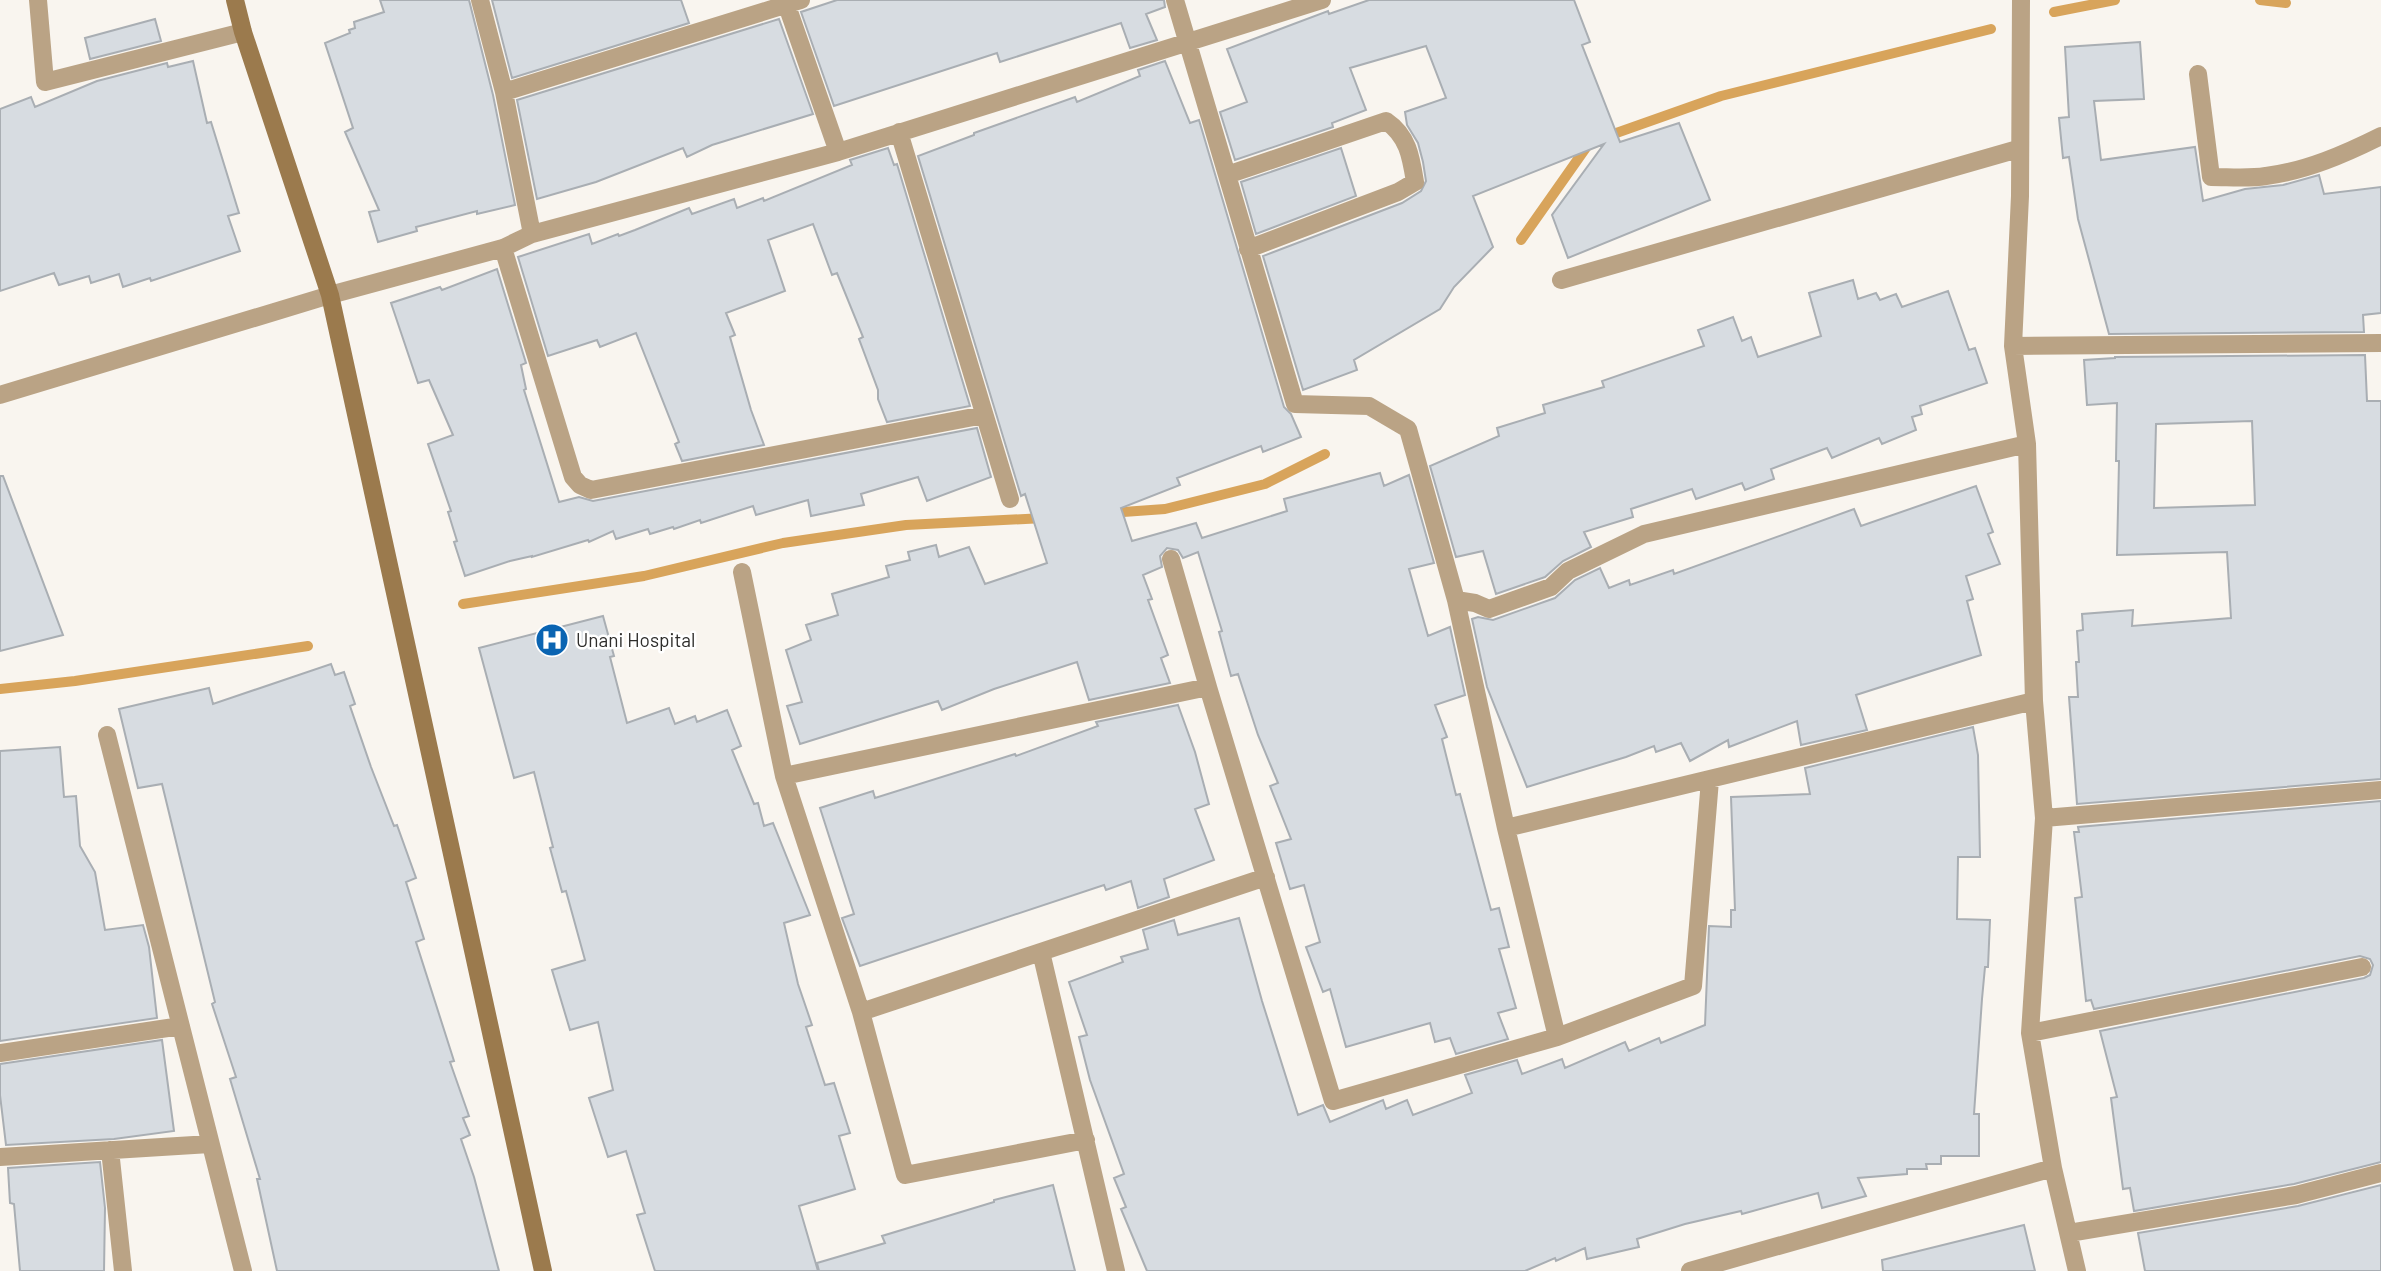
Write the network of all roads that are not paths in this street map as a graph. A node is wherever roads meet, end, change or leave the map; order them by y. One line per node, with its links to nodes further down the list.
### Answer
1 (38, 0): 8 (street)
2 (235, 0): 8 (main road)
3 (480, 0): 11 (street)
4 (1175, 0): 9 (street)
5 (1322, 0): 9 (street)
6 (2021, 0): 14 (street)
7 (791, 1): 11 (street); 15 (street)
8 (243, 32): 21 (main road)
9 (1187, 42): 12 (street); 16 (street)
10 (2198, 74): 13 (street)
11 (504, 92): 17 (street)
12 (900, 132): 15 (street); 25 (street)
13 (2381, 136)
14 (2018, 149): 20 (street); 23 (street)
15 (838, 152): 17 (street)
16 (1227, 175): 19 (street); 19 (street)
17 (531, 234): 18 (street)
18 (503, 248): 21 (street); 25 (street)
19 (1248, 248): 30 (street)
20 (1561, 280)
21 (330, 295): 24 (street); 57 (main road)
22 (2381, 343): 23 (street)
23 (2013, 346): 26 (street)
24 (0, 395)
25 (984, 415): 27 (street)
26 (2026, 444): 30 (street); 32 (street)
27 (1010, 499)
28 (1171, 559): 31 (street)
29 (742, 572): 34 (street)
30 (1456, 600): 38 (street)
31 (1208, 687): 34 (street); 39 (street)
32 (2034, 701): 35 (street); 37 (street)
33 (107, 735): 43 (street)
34 (784, 776): 42 (street)
35 (1710, 780): 38 (street); 45 (street)
36 (2381, 790): 37 (street)
37 (2044, 818): 44 (street)
38 (1506, 828): 45 (street)
39 (1266, 877): 40 (street); 45 (street)
40 (1041, 952): 42 (street); 47 (street)
41 (2362, 967): 44 (street)
42 (861, 1012): 47 (street)
43 (181, 1026): 46 (street); 48 (street)
44 (2030, 1033): 51 (street)
45 (1557, 1037)
46 (0, 1053)
47 (1086, 1140): 58 (street)
48 (210, 1144): 49 (street); 56 (street)
49 (110, 1150): 50 (street); 55 (street)
50 (0, 1157)
51 (2053, 1168): 53 (street); 54 (street)
52 (2381, 1173): 53 (street)
53 (2069, 1233): 60 (street)
54 (1717, 1267): 59 (street)
55 (123, 1271)
56 (243, 1271)
57 (543, 1271)
58 (1116, 1271)
59 (1690, 1271)
60 (2077, 1271)

